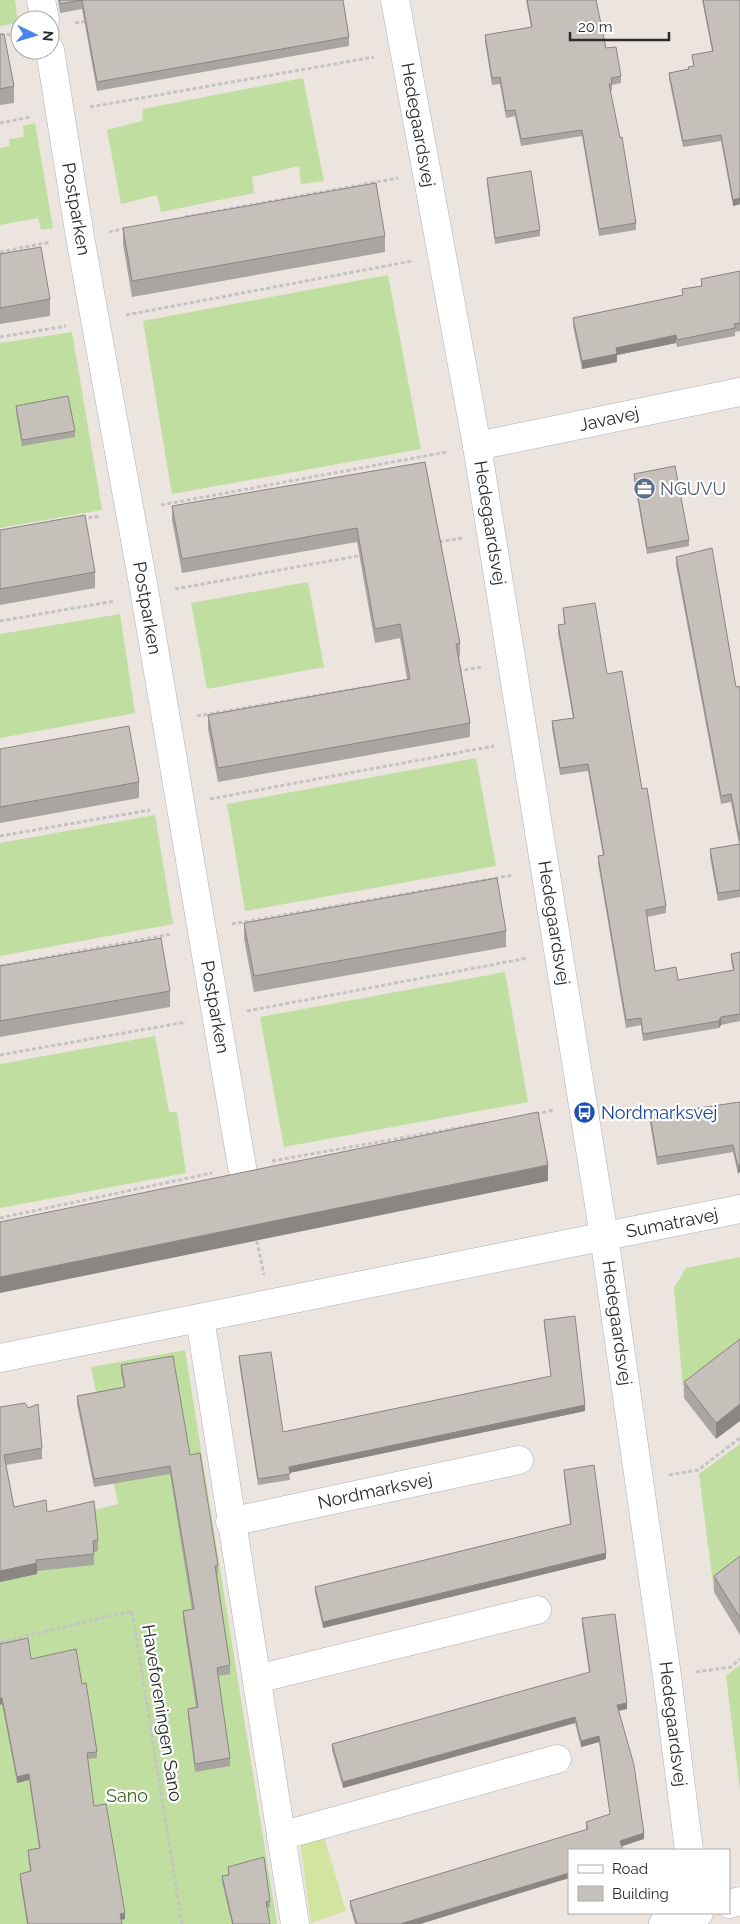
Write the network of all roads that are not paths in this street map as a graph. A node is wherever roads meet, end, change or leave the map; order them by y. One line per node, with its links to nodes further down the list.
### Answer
1 (395, 0): 4 (street, Hedegaardsvej)
2 (52, 60): 5 (street, Postparken)
3 (740, 392): 4 (street, Javavej)
4 (477, 446): 7 (street, Hedegaardsvej)
5 (242, 1167)
6 (740, 1209): 7 (street, Sumatravej)
7 (604, 1236): 8 (street); 16 (street, Hedegaardsvej)
8 (200, 1318): 9 (street); 11 (street)
9 (0, 1358)
10 (519, 1460): 11 (street, Nordmarksvej)
11 (230, 1522): 13 (street)
12 (537, 1610): 13 (street)
13 (257, 1680): 15 (street)
14 (558, 1759): 15 (street)
15 (281, 1836): 18 (street)
16 (689, 1849)
17 (695, 1914): 19 (street)
18 (295, 1924)
19 (663, 1924)

